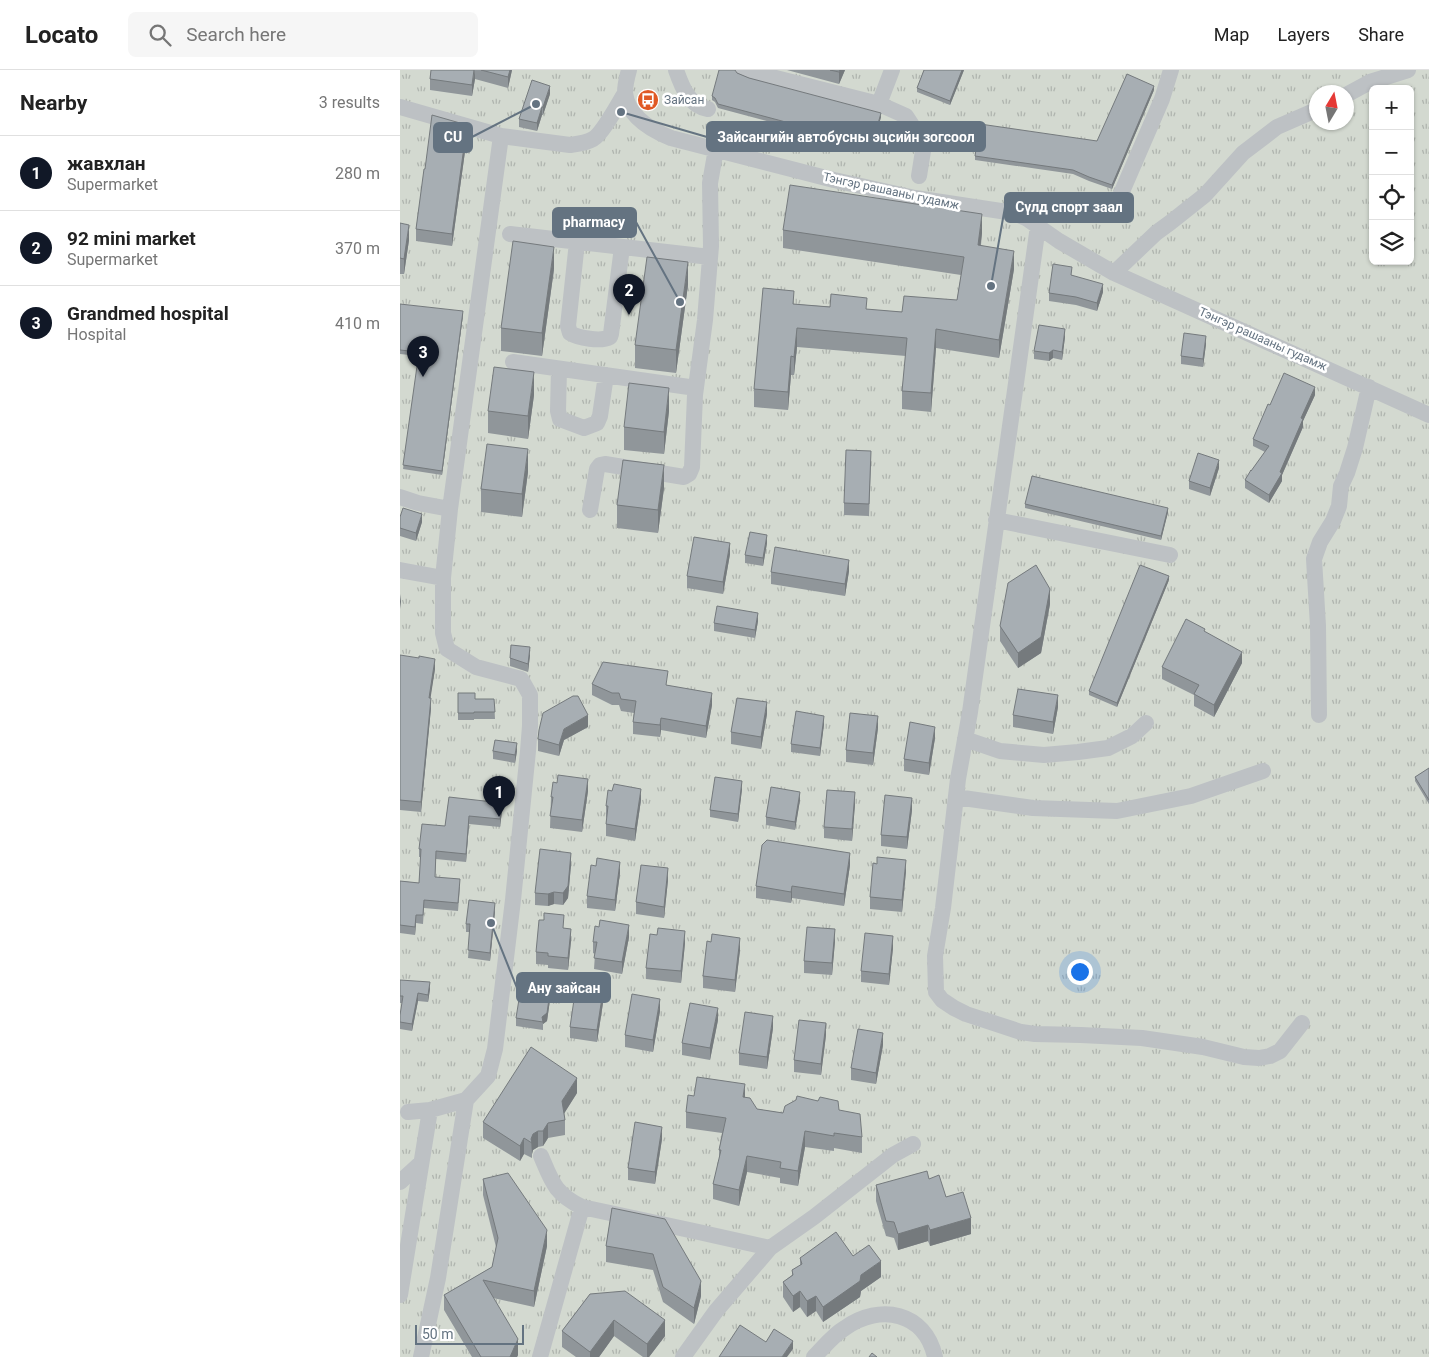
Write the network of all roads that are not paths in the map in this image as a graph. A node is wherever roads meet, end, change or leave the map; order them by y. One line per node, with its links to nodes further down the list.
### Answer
1 (629, 70): 8 (street)
2 (676, 70): 11 (street)
3 (744, 70): 9 (street)
4 (892, 70): 9 (street)
5 (1408, 70): 7 (street)
6 (1166, 72): 16 (street)
7 (1354, 90)
8 (625, 93): 13 (street); 14 (street, Тэнгэр рашааны гудамж)
9 (879, 104): 15 (street)
10 (400, 107): 13 (street)
11 (708, 109)
12 (1309, 113): 22 (street)
13 (501, 136): 30 (street)
14 (716, 149): 17 (street, Тэнгэр рашааны гудамж); 21 (street)
15 (918, 176)
16 (1114, 210)
17 (1038, 226): 22 (street, Тэнгэр рашааны гудамж); 32 (street)
18 (510, 234): 19 (street)
19 (577, 242): 20 (street); 20 (street)
20 (622, 247): 21 (street)
21 (710, 257): 27 (street)
22 (1114, 273): 26 (street, Тэнгэр рашааны гудамж)
23 (513, 362): 24 (street)
24 (560, 369): 25 (street); 25 (street)
25 (606, 375): 27 (street)
26 (1369, 387): 28 (street, Тэнгэр рашааны гудамж); 36 (street)
27 (696, 388): 31 (street)
28 (1429, 415)
29 (400, 497): 30 (street)
30 (450, 509): 35 (street)
31 (590, 510)
32 (996, 520): 33 (street); 38 (street)
33 (1170, 555)
34 (400, 570): 35 (street)
35 (443, 578): 42 (street)
36 (1319, 714)
37 (1146, 723): 38 (street)
38 (965, 739): 40 (street)
39 (1263, 771): 40 (street)
40 (956, 797): 41 (street)
41 (1302, 1023)
42 (466, 1100): 43 (street); 52 (street)
43 (430, 1110): 44 (street); 47 (street)
44 (408, 1112)
45 (913, 1144): 50 (street)
46 (541, 1156): 49 (street)
47 (422, 1164): 48 (street); 51 (street)
48 (400, 1182)
49 (582, 1207): 50 (street); 53 (street)
50 (770, 1248): 54 (street)
51 (400, 1294)
52 (421, 1357)
53 (540, 1357)
54 (683, 1357)
55 (814, 1357): 56 (street)
56 (935, 1357)

